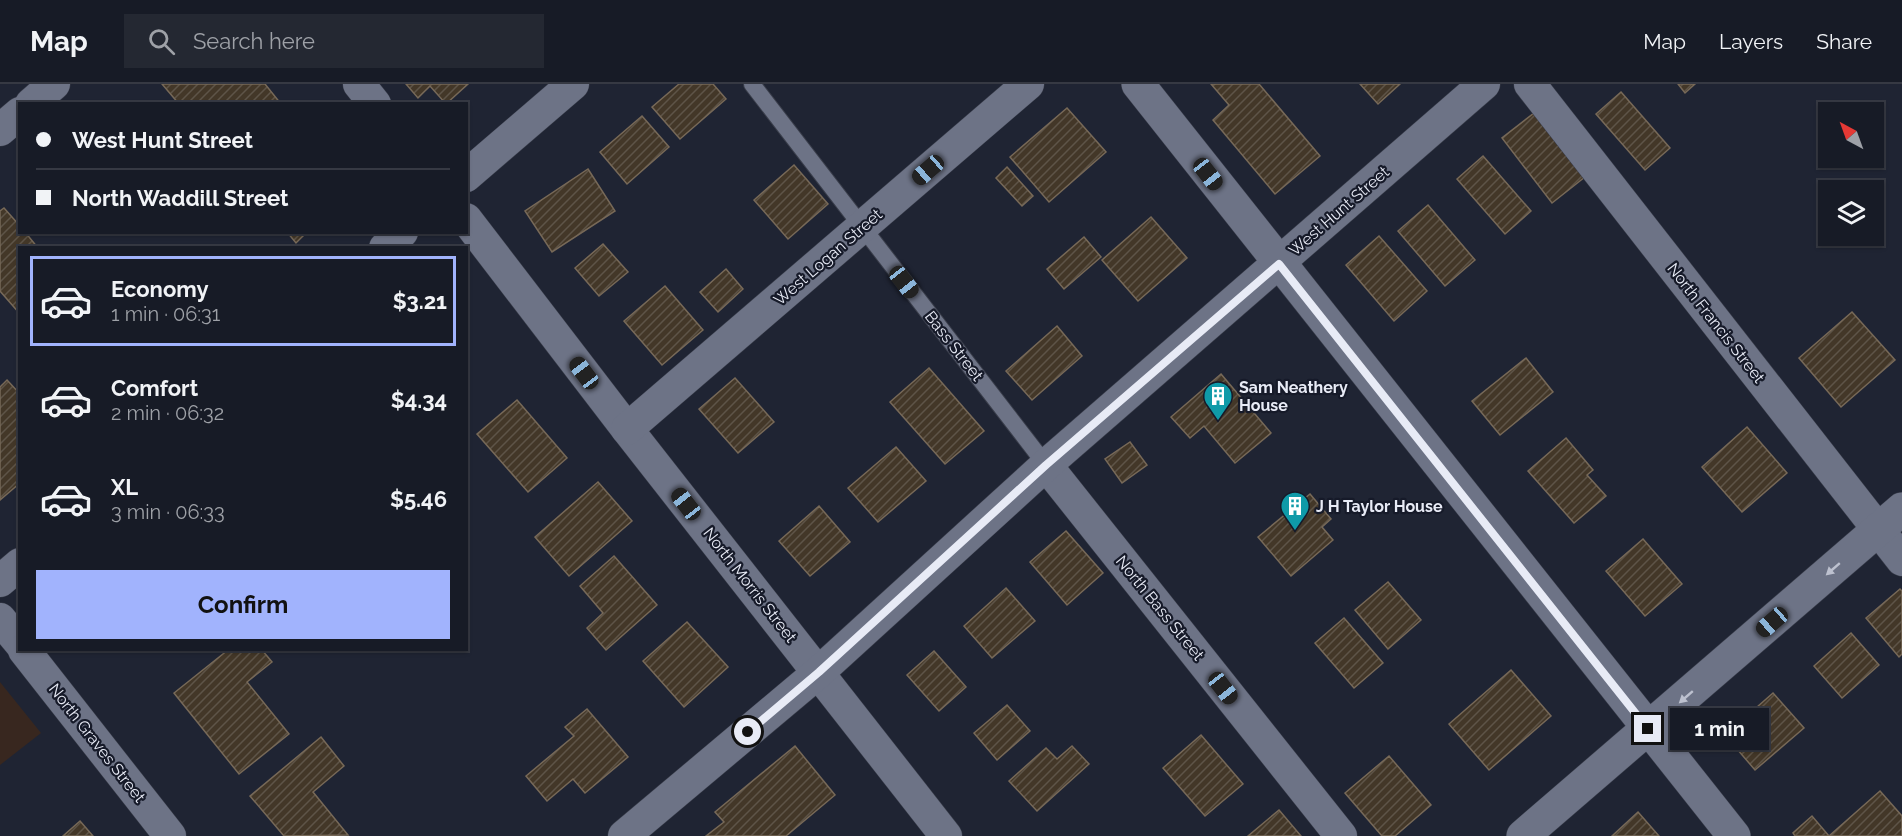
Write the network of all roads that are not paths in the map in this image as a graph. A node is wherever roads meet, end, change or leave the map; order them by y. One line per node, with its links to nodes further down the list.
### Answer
1 (54, 84): 9 (street)
2 (359, 84): 10 (street)
3 (573, 84): 13 (street)
4 (752, 84): 15 (lane, Bass Street)
5 (1029, 84): 15 (street, West Logan Street)
6 (1138, 84): 18 (street)
7 (1484, 84): 18 (street, West Hunt Street)
8 (1530, 84): 22 (street, North Francis Street)
9 (33, 102)
10 (373, 102)
11 (18, 115): 12 (street)
12 (0, 130)
13 (468, 174)
14 (468, 222): 19 (street, North Morris Street)
15 (862, 228): 19 (street, West Logan Street); 20 (lane, Bass Street)
16 (400, 234): 17 (street)
17 (386, 246)
18 (1279, 264): 20 (street, West Hunt Street); 30 (street)
19 (627, 429): 29 (street, North Morris Street)
20 (1046, 465): 29 (street, West Hunt Street); 34 (street, North Bass Street)
21 (1902, 509): 22 (street)
22 (1877, 530): 23 (street, North Francis Street); 30 (street, one-way to 30)
23 (1902, 560)
24 (18, 566): 25 (street)
25 (0, 581)
26 (0, 618): 27 (street)
27 (18, 641)
28 (25, 651): 31 (street, North Graves Street)
29 (819, 672): 32 (street, West Hunt Street); 33 (street, North Morris Street)
30 (1648, 729): 35 (street); 36 (street)
31 (170, 836)
32 (624, 836)
33 (946, 836)
34 (1341, 836)
35 (1523, 836)
36 (1734, 836)

